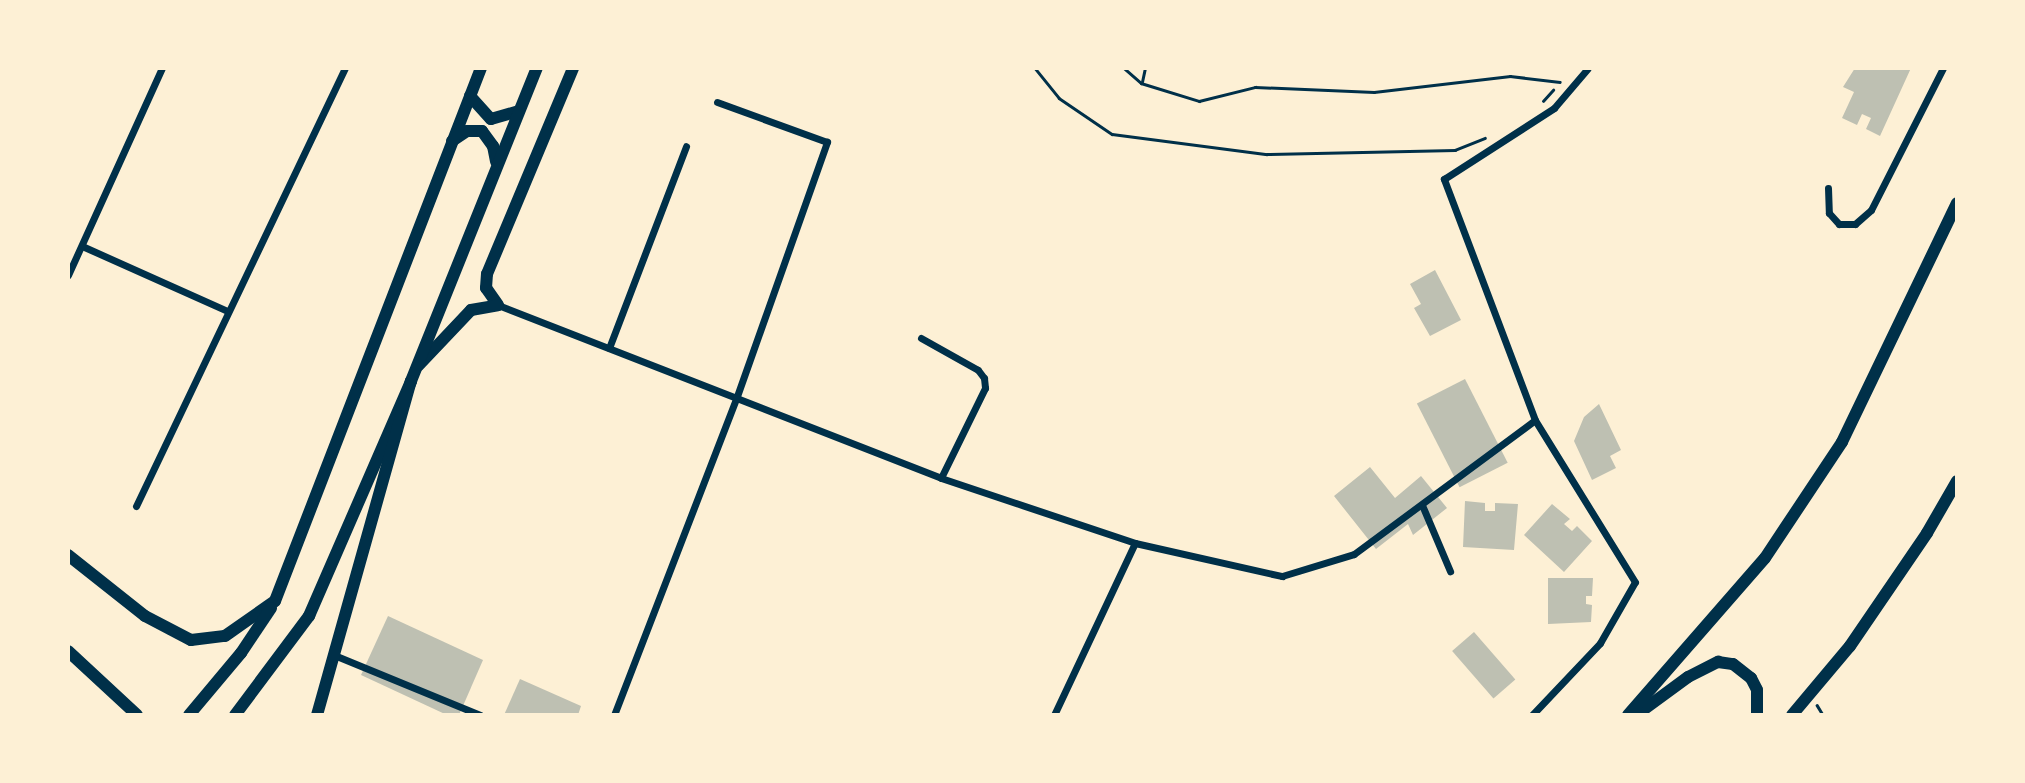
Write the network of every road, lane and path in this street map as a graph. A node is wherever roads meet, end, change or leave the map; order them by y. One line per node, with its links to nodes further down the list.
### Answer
1 (162, 68): 24 (street)
2 (345, 68): 27 (street)
3 (481, 68): 14 (main road)
4 (537, 68): 17 (main road)
5 (573, 68): 26 (main road)
6 (1035, 68): 18 (path)
7 (1124, 68): 13 (path)
8 (1145, 68): 13 (path)
9 (1588, 68): 33 (street)
10 (1943, 68): 22 (street)
11 (1569, 72): 12 (path)
12 (1560, 82): 13 (path); 16 (path)
13 (1141, 83)
14 (470, 96): 17 (main road); 19 (main road)
15 (717, 102): 32 (street)
16 (1536, 108)
17 (519, 111): 21 (main road)
18 (1492, 134)
19 (452, 142): 21 (main road); 41 (main road)
20 (685, 146): 29 (street)
21 (496, 163): 30 (main road)
22 (1828, 188)
23 (1957, 203): 52 (main road)
24 (82, 246): 25 (street); 27 (street)
25 (68, 275)
26 (498, 305): 29 (street); 30 (main road)
27 (227, 311): 37 (street)
28 (921, 338): 34 (street)
29 (609, 348): 32 (street)
30 (417, 367): 31 (main road)
31 (411, 381): 43 (main road); 46 (main road)
32 (736, 399): 34 (street); 49 (street)
33 (1535, 420): 36 (street); 51 (street)
34 (941, 478): 38 (street)
35 (1957, 481): 55 (main road)
36 (1422, 505): 38 (street); 40 (street)
37 (136, 506)
38 (1135, 544): 50 (street)
39 (68, 555): 41 (main road)
40 (1450, 571)
41 (275, 601): 45 (main road)
42 (68, 651): 44 (main road)
43 (334, 655): 47 (main road); 48 (street)
44 (137, 715)
45 (189, 715)
46 (235, 715)
47 (317, 715)
48 (480, 715)
49 (614, 715)
50 (1054, 715)
51 (1532, 715)
52 (1628, 715)
53 (1636, 715): 54 (main road)
54 (1757, 715)
55 (1792, 715)

